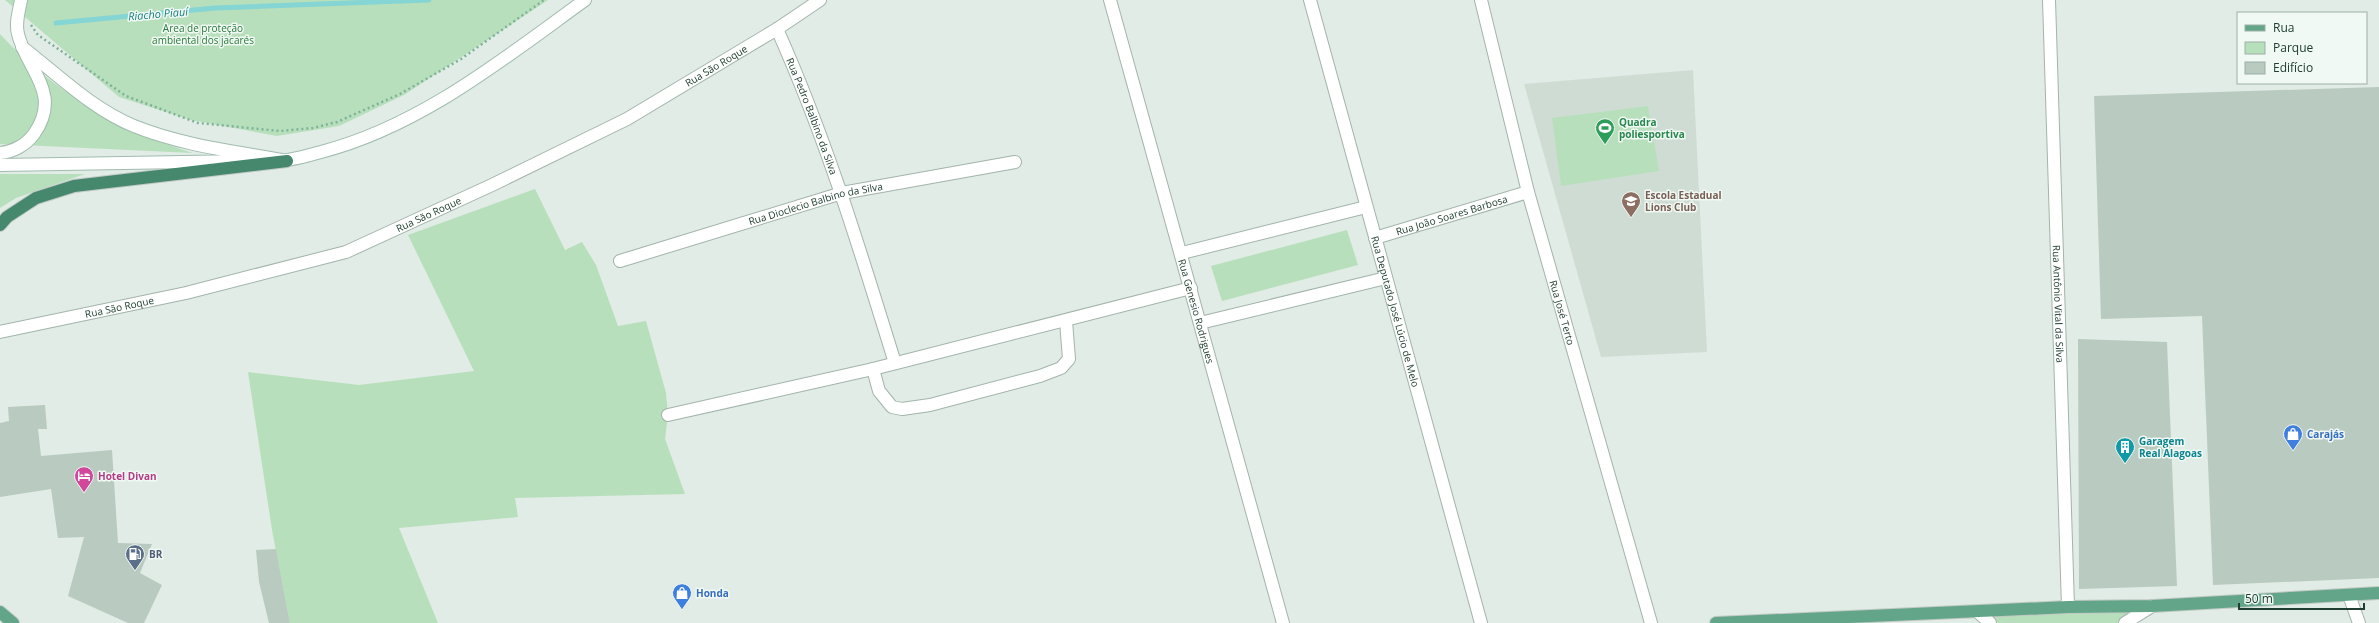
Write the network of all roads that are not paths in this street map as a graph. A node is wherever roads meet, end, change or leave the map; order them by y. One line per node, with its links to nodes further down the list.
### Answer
1 (21, 0): 9 (street)
2 (585, 0): 11 (street)
3 (820, 0): 8 (street, Rua São Roque)
4 (1110, 0): 19 (street, Rua Genesio Rodrigues)
5 (1310, 0): 16 (street, Rua Deputado José Lúcio de Melo)
6 (1481, 0): 14 (street, Rua José Terto)
7 (2049, 0): 32 (street, Rua Antônio Vital da Silva)
8 (777, 29): 15 (street, Rua Pedro Balbino da Silva); 25 (street, Rua São Roque)
9 (22, 46): 10 (street); 11 (street)
10 (0, 153)
11 (287, 161): 13 (street); 17 (highway)
12 (1015, 162): 15 (street, Rua Dioclecio Balbino da Silva)
13 (0, 165)
14 (1528, 192): 18 (street, Rua João Soares Barbosa); 38 (street, Rua José Terto)
15 (842, 193): 20 (street, Rua Dioclecio Balbino da Silva); 26 (street, Rua Pedro Balbino da Silva)
16 (1366, 207): 18 (street, Rua Deputado José Lúcio de Melo); 19 (street)
17 (0, 225)
18 (1375, 238): 21 (street, Rua Deputado José Lúcio de Melo)
19 (1182, 253): 22 (street, Rua Genesio Rodrigues)
20 (620, 260)
21 (1386, 278): 24 (street); 37 (street, Rua Deputado José Lúcio de Melo)
22 (1191, 288): 23 (street); 24 (street, Rua Genesio Rodrigues)
23 (1066, 321): 26 (street); 27 (street)
24 (1200, 324): 36 (street, Rua Genesio Rodrigues)
25 (0, 332)
26 (895, 363): 27 (street)
27 (873, 369): 28 (street)
28 (668, 415)
29 (2379, 593): 30 (main road)
30 (2349, 594): 31 (main road); 42 (street)
31 (2152, 606): 32 (main road); 41 (street)
32 (2068, 607): 34 (main road)
33 (0, 612): 35 (main road)
34 (1979, 613): 39 (main road); 40 (street)
35 (13, 623)
36 (1283, 623)
37 (1481, 623)
38 (1651, 623)
39 (1716, 623)
40 (1990, 623)
41 (2125, 623)
42 (2359, 623)

